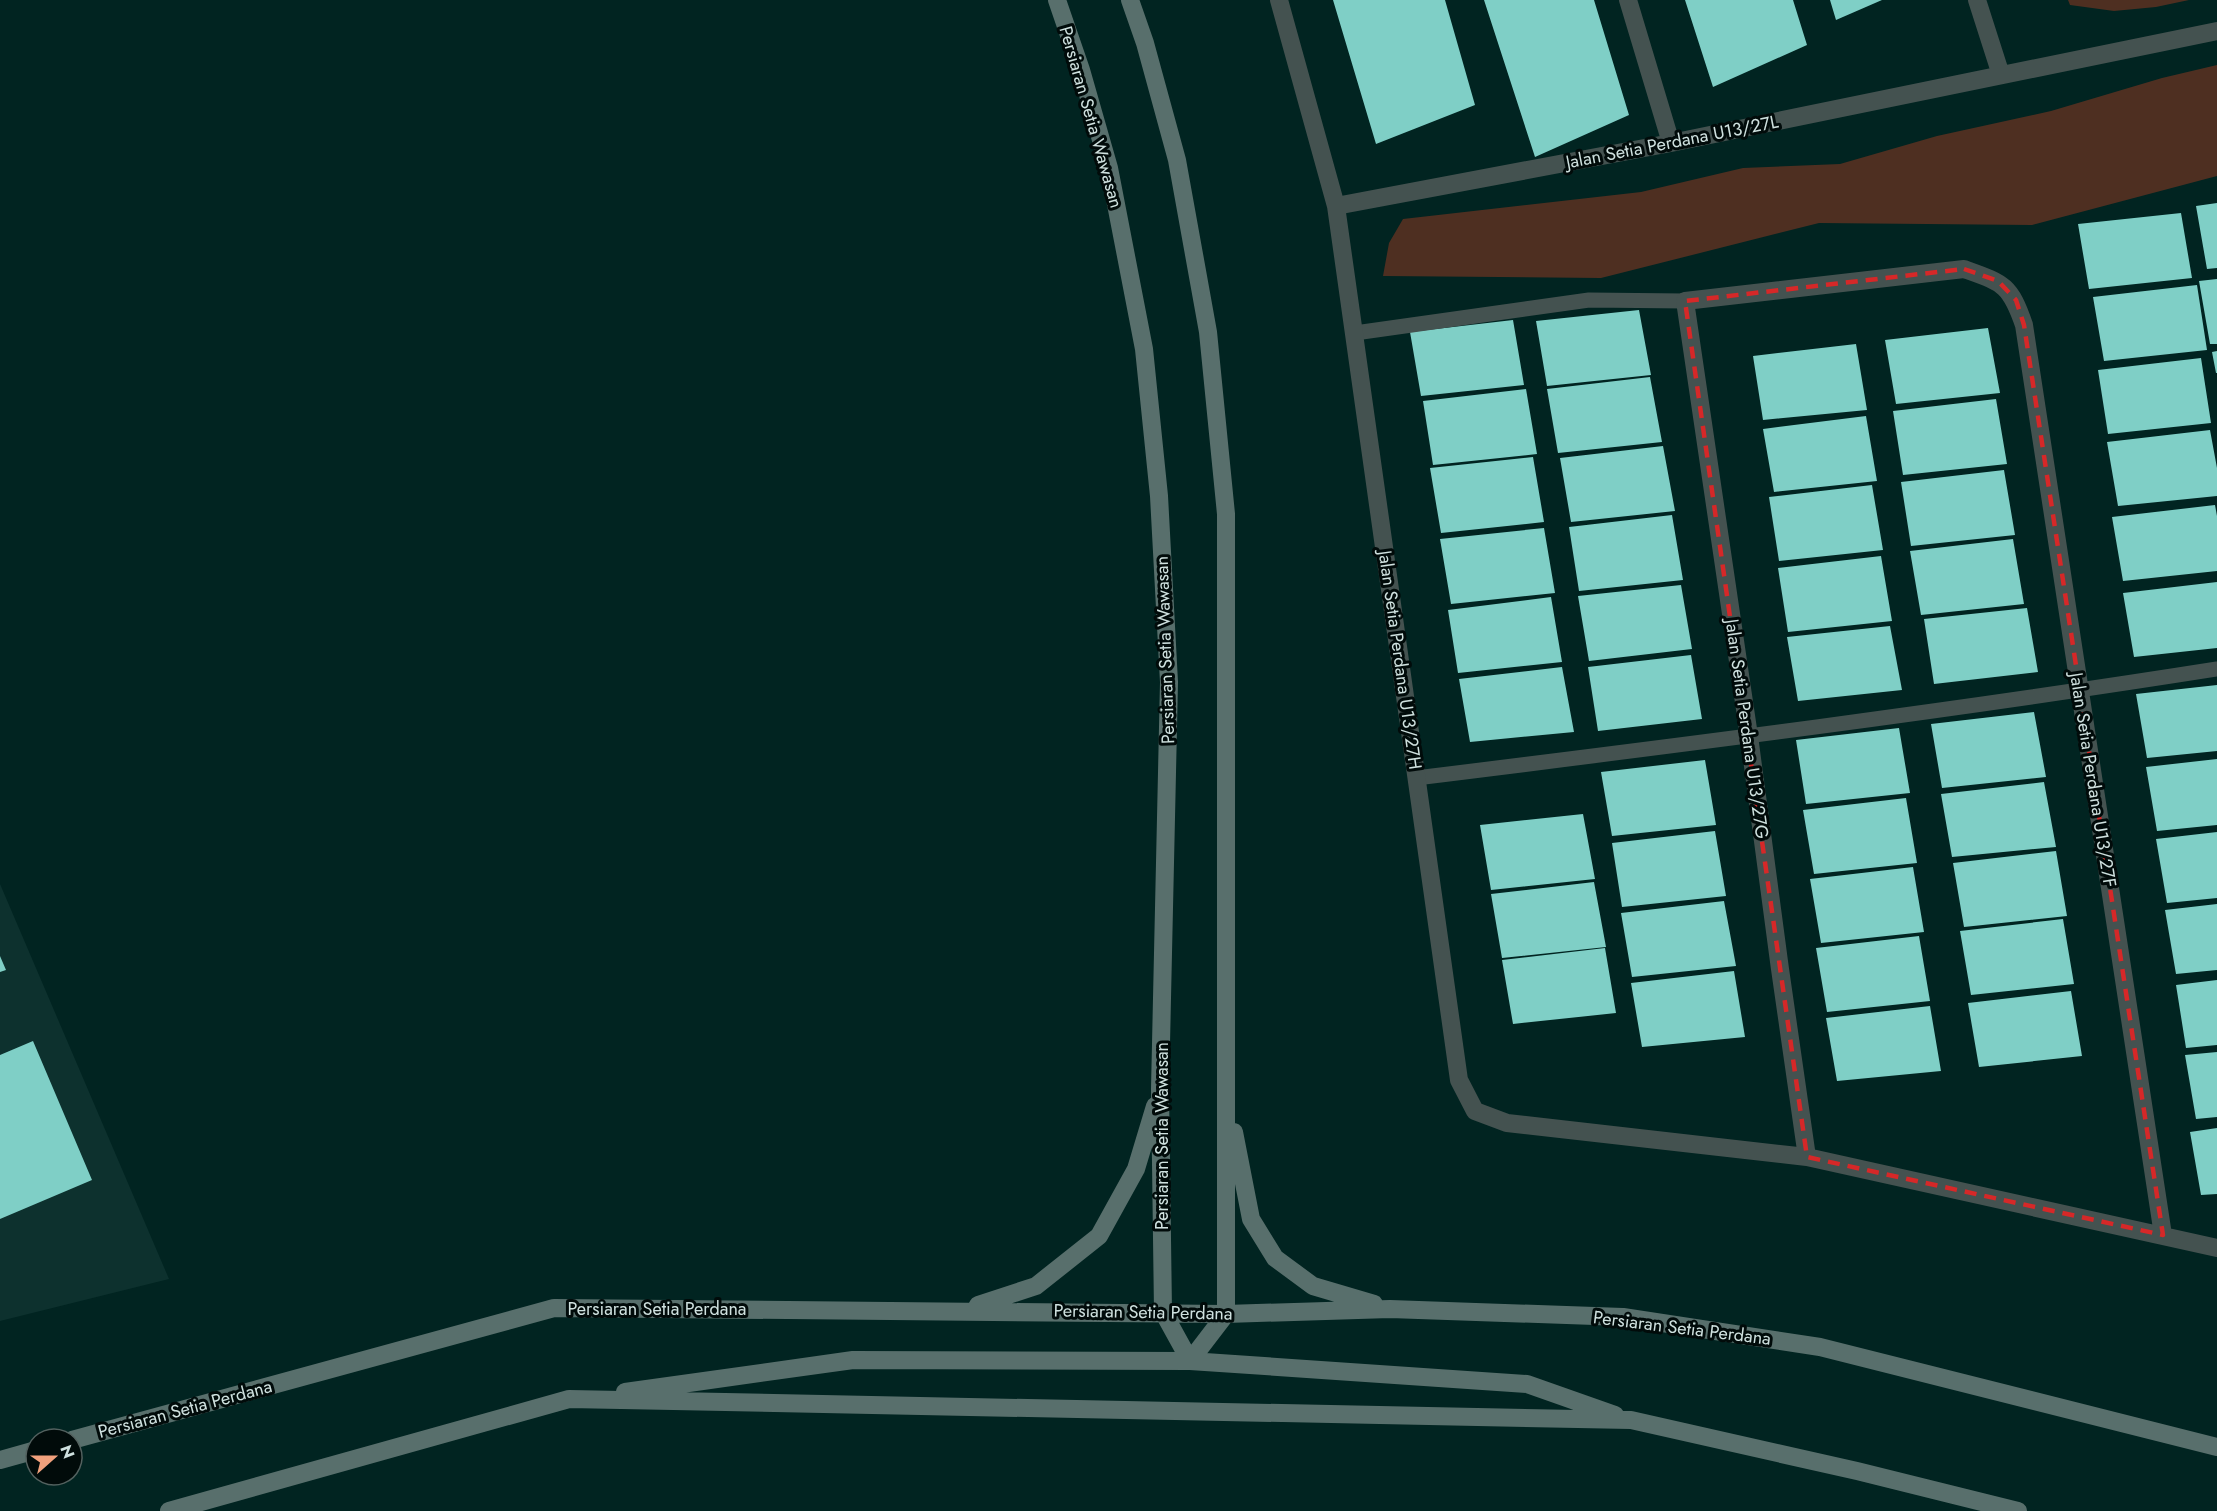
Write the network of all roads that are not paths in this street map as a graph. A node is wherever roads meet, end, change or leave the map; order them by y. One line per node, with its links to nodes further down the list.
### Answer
1 (1057, 0): 16 (main road, Persiaran Setia Wawasan)
2 (1130, 0): 17 (main road)
3 (1279, 0): 9 (street)
4 (1628, 0): 8 (street)
5 (1977, 0): 7 (street)
6 (2217, 31): 7 (street, Jalan Setia Perdana U13/27L)
7 (2001, 75): 8 (street, Jalan Setia Perdana U13/27L)
8 (1671, 143): 9 (street, Jalan Setia Perdana U13/27L)
9 (1336, 206): 11 (street, Jalan Setia Perdana U13/27H)
10 (1685, 302): 11 (lane); 13 (street, Jalan Setia Perdana U13/27F); 14 (street, Jalan Setia Perdana U13/27G)
11 (1355, 333): 15 (street, Jalan Setia Perdana U13/27H)
12 (2217, 669): 13 (lane)
13 (2079, 691): 14 (lane); 19 (street, Jalan Setia Perdana U13/27F)
14 (1749, 736): 15 (lane); 18 (street, Jalan Setia Perdana U13/27G)
15 (1416, 778): 18 (street, Jalan Setia Perdana U13/27H)
16 (1160, 1089): 22 (main road); 23 (main road, Persiaran Setia Wawasan)
17 (1226, 1089): 21 (main road); 24 (main road)
18 (1807, 1157): 19 (street)
19 (2163, 1235): 20 (street)
20 (2217, 1248)
21 (1390, 1309): 24 (main road, Persiaran Setia Perdana); 29 (main road, Persiaran Setia Perdana)
22 (962, 1310): 23 (main road, Persiaran Setia Perdana); 28 (main road, Persiaran Setia Perdana)
23 (1163, 1312): 24 (main road, Persiaran Setia Perdana); 25 (main road)
24 (1226, 1314): 25 (main road)
25 (1190, 1361): 26 (main road); 27 (main road)
26 (569, 1399): 27 (main road); 32 (main road)
27 (1631, 1420): 33 (main road)
28 (84, 1437)
29 (2217, 1447)
30 (24, 1453): 31 (main road)
31 (0, 1460)
32 (169, 1511)
33 (2018, 1511)

